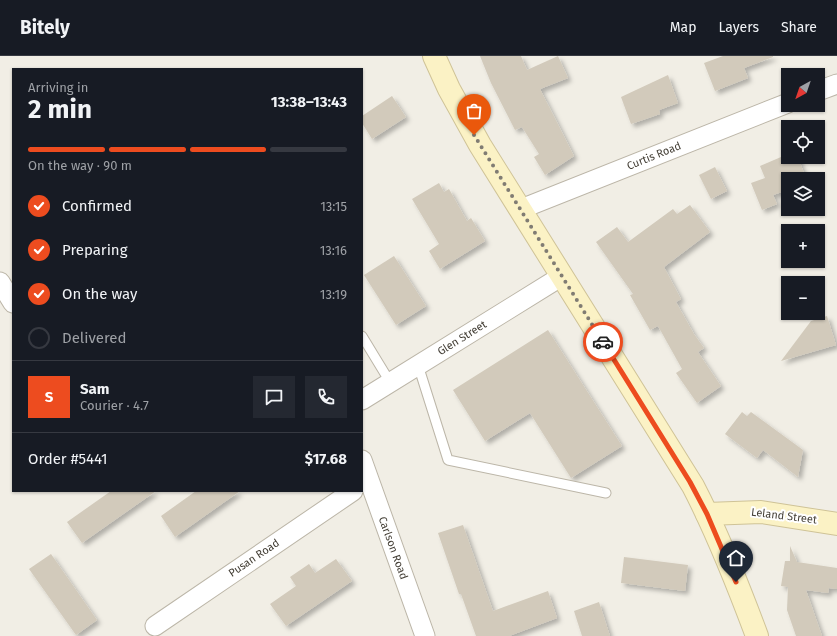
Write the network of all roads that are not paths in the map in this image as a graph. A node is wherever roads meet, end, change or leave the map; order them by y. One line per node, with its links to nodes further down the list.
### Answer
1 (434, 56): 5 (main road)
2 (837, 84): 3 (street)
3 (825, 88)
4 (781, 106): 5 (street, Curtis Road)
5 (521, 210): 6 (main road)
6 (562, 276): 10 (street, Glen Street); 17 (main road)
7 (0, 282): 8 (street)
8 (12, 300)
9 (363, 338): 11 (lane)
10 (418, 365): 11 (street, Glen Street); 16 (lane)
11 (390, 382): 12 (street, Glen Street)
12 (363, 399)
13 (363, 466): 14 (street, Carlson Road)
14 (366, 483): 20 (street, Carlson Road)
15 (353, 492): 19 (street, Pusan Road)
16 (606, 492)
17 (707, 514): 18 (main road, Leland Street); 21 (main road)
18 (837, 524)
19 (155, 626)
20 (425, 636)
21 (757, 636)

